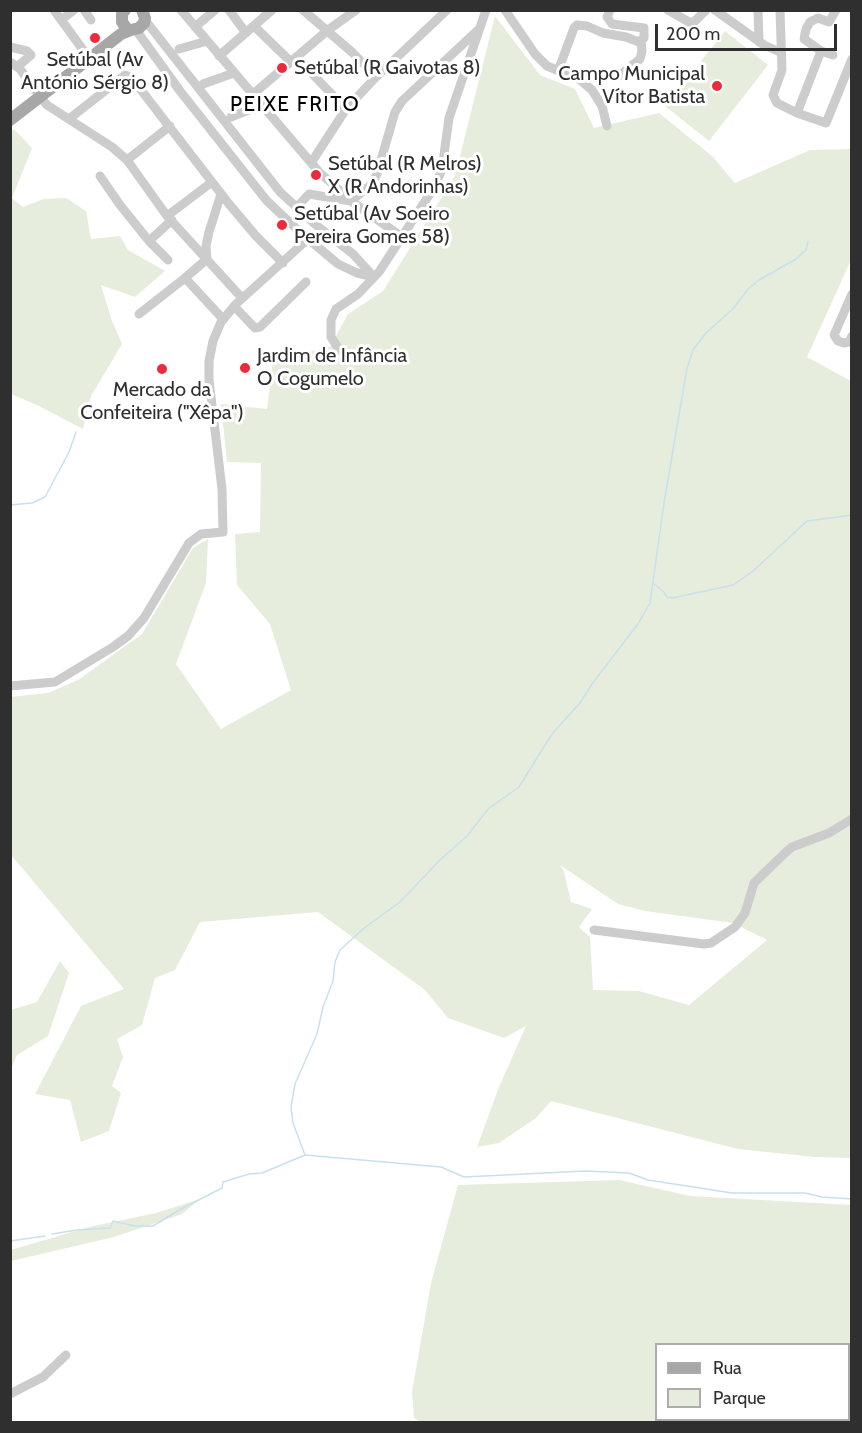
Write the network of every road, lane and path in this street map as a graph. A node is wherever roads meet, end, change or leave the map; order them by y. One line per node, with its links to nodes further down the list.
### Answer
1 (54, 10): 22 (street)
2 (74, 10): 22 (street)
3 (84, 10): 23 (street)
4 (181, 10): 26 (street)
5 (215, 10): 26 (street)
6 (229, 10): 29 (street)
7 (272, 10): 25 (street)
8 (303, 10): 28 (street)
9 (356, 10): 28 (street)
10 (447, 10): 47 (street)
11 (486, 10): 27 (street)
12 (505, 10): 44 (street)
13 (610, 10): 30 (street)
14 (668, 10): 19 (street)
15 (715, 10): 32 (street)
16 (758, 10): 32 (street)
17 (780, 10): 37 (street)
18 (836, 10): 20 (street)
19 (700, 12)
20 (818, 14): 36 (street)
21 (145, 15): 24 (main road); 68 (street)
22 (61, 20): 38 (street)
23 (91, 20)
24 (125, 22): 38 (main road); 51 (main road); 72 (street)
25 (254, 26): 29 (street); 42 (street)
26 (195, 27): 31 (street)
27 (480, 28): 35 (street); 40 (street)
28 (328, 30): 42 (street); 47 (street)
29 (246, 33): 39 (street)
30 (641, 40): 44 (street); 46 (street)
31 (207, 41): 34 (street); 39 (street)
32 (759, 42): 37 (street)
33 (10, 48): 43 (street)
34 (179, 49)
35 (456, 50): 40 (street); 67 (street)
36 (821, 51): 41 (street); 56 (street)
37 (780, 52): 56 (street)
38 (86, 54): 51 (main road)
39 (219, 56): 45 (street)
40 (470, 58): 71 (street)
41 (844, 58): 49 (street)
42 (294, 60): 52 (street); 54 (street)
43 (14, 65): 51 (street)
44 (558, 71): 61 (street)
45 (234, 73): 48 (street); 52 (street)
46 (619, 76)
47 (376, 77): 54 (street)
48 (203, 84)
49 (841, 87): 50 (street); 56 (street)
50 (852, 92)
51 (38, 94): 55 (main road); 58 (street); 59 (main road)
52 (252, 95): 53 (street)
53 (261, 105): 57 (street); 63 (street)
54 (346, 109): 63 (street)
55 (10, 111)
56 (796, 113)
57 (231, 117)
58 (69, 119): 60 (street); 62 (street)
59 (10, 120)
60 (170, 126): 62 (street); 65 (street)
61 (607, 126)
62 (127, 160): 69 (street)
63 (311, 163): 67 (street)
64 (100, 176): 73 (street)
65 (212, 182): 66 (street); 69 (street)
66 (221, 194): 75 (street); 77 (street)
67 (351, 201): 68 (street); 71 (street)
68 (296, 208): 70 (street)
69 (170, 218): 73 (street); 75 (street)
70 (331, 236): 72 (street); 74 (street)
71 (402, 237): 79 (street)
72 (308, 239): 77 (street); 78 (street)
73 (148, 241): 76 (street)
74 (349, 251): 78 (street); 79 (street)
75 (207, 259): 80 (street); 83 (street)
76 (168, 260)
77 (283, 263): 83 (street)
78 (339, 264): 79 (street)
79 (374, 277): 88 (street)
80 (186, 278): 85 (street); 86 (street)
81 (306, 282): 84 (street)
82 (852, 294): 87 (street)
83 (242, 298): 84 (street)
84 (234, 306): 86 (street)
85 (139, 315)
86 (223, 319): 89 (street)
87 (852, 336)
88 (340, 351)
89 (10, 686)
90 (852, 819): 91 (street)
91 (594, 930)
92 (66, 1355): 93 (street)
93 (10, 1394)

